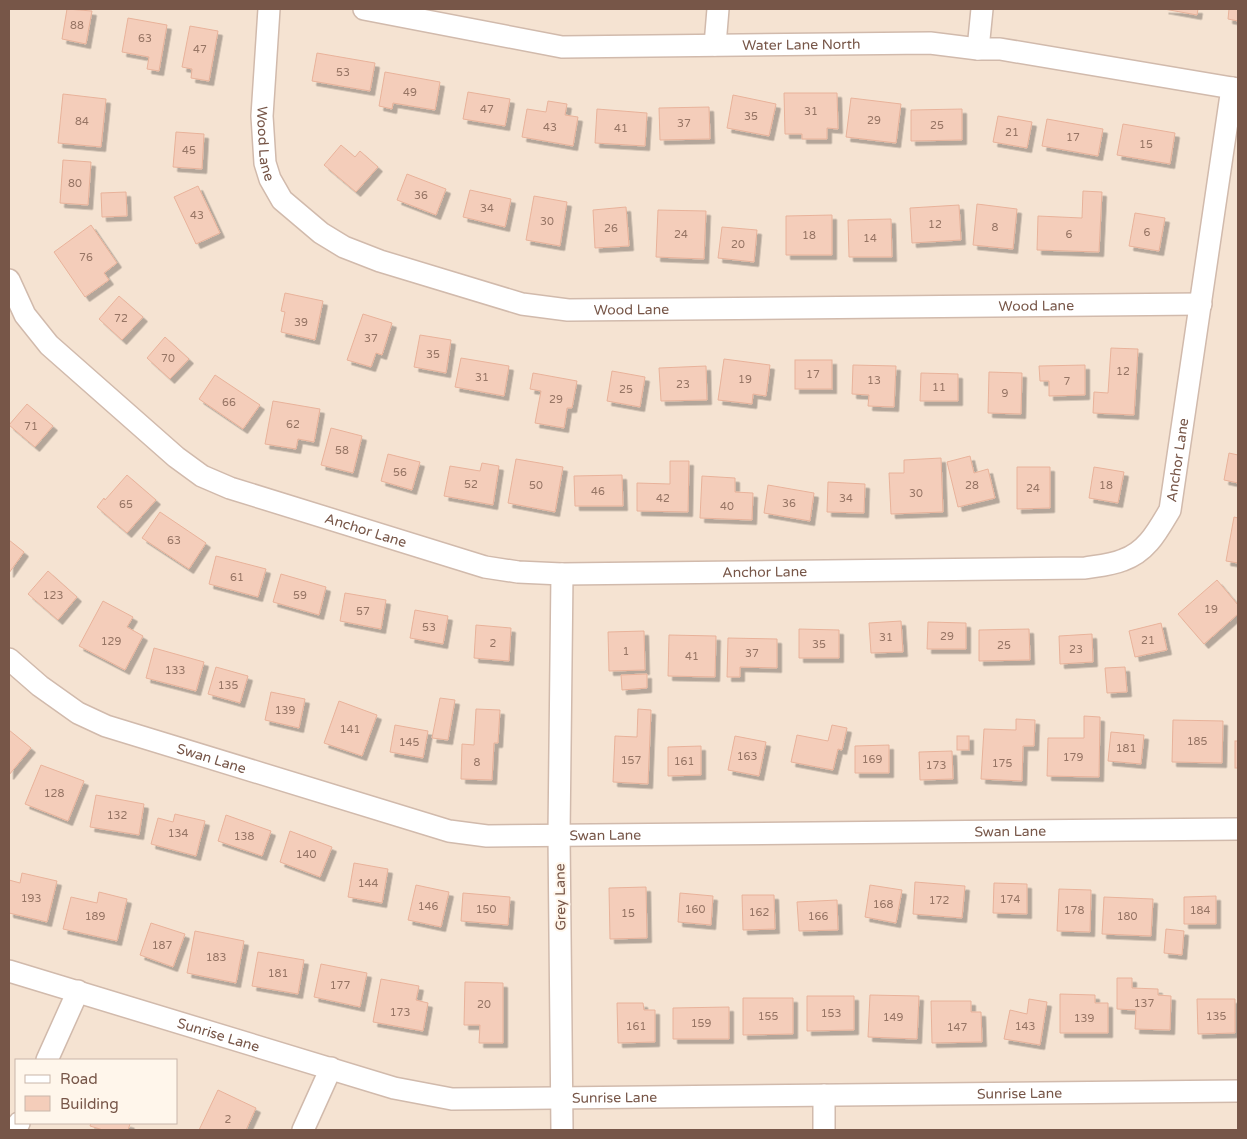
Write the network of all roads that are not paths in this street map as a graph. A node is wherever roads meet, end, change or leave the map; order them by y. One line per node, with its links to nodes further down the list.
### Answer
1 (270, 9): 10 (street, Wood Lane)
2 (364, 9): 5 (street, Water Lane North)
3 (718, 9): 6 (street)
4 (982, 9): 7 (street)
5 (454, 18): 6 (street, Water Lane North)
6 (715, 46): 7 (street, Water Lane North)
7 (978, 49): 8 (street, Water Lane North)
8 (1235, 89): 10 (street, Anchor Lane)
9 (9, 280): 11 (street, Anchor Lane)
10 (1201, 304): 11 (street, Anchor Lane)
11 (562, 574): 14 (street, Grey Lane)
12 (9, 659): 14 (street, Swan Lane)
13 (1238, 829): 14 (street, Swan Lane)
14 (559, 835): 21 (street, Grey Lane)
15 (9, 971): 16 (street, Sunrise Lane)
16 (78, 992): 17 (street); 18 (street, Sunrise Lane)
17 (47, 1059)
18 (331, 1068): 21 (street, Sunrise Lane); 22 (street)
19 (1238, 1091): 20 (street, Sunrise Lane)
20 (824, 1095): 21 (street, Sunrise Lane); 24 (street)
21 (562, 1097): 23 (street, Grey Lane)
22 (303, 1130)
23 (562, 1130)
24 (824, 1130)

